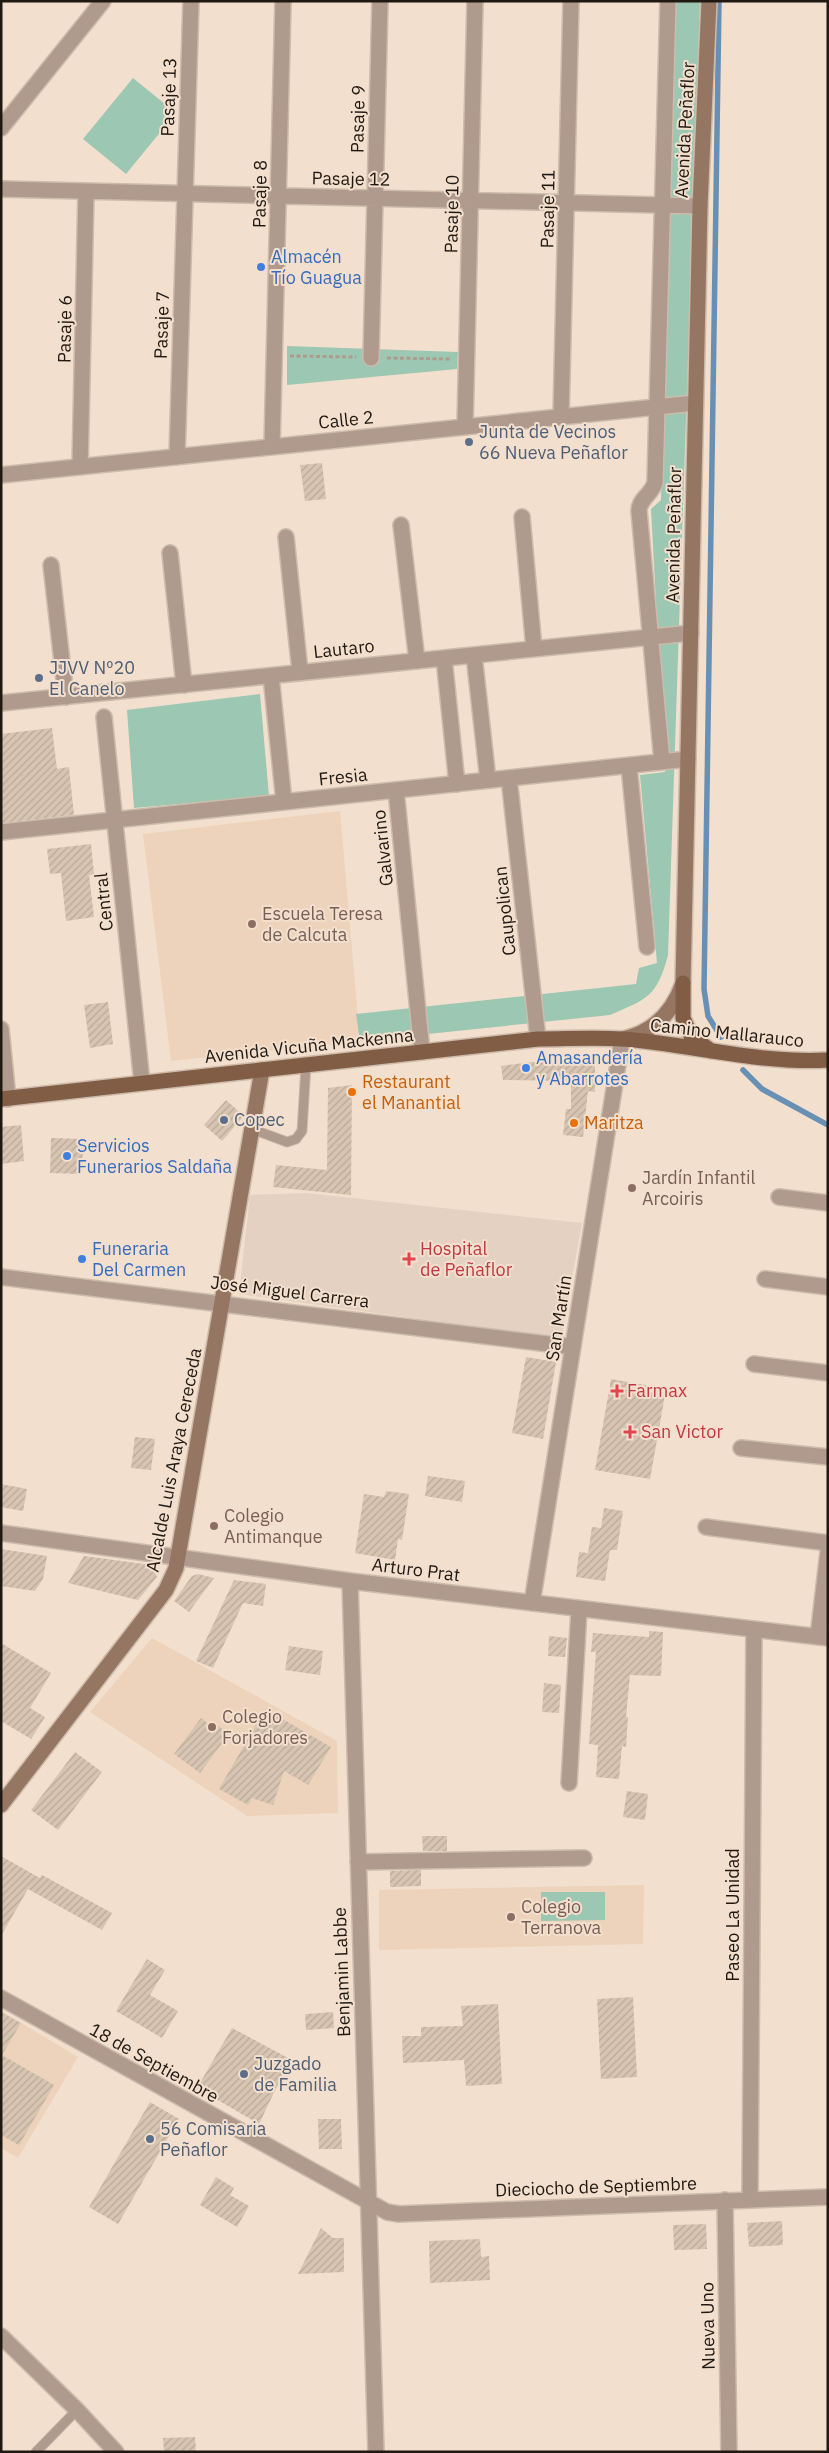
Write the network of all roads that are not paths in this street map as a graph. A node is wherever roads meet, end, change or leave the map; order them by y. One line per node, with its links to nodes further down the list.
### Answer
1 (103, 1): 9 (street)
2 (192, 1): 12 (street, Pasaje 13)
3 (283, 1): 13 (street, Pasaje 8)
4 (380, 1): 14 (street, Pasaje 9)
5 (475, 1): 15 (street, Pasaje 10)
6 (571, 1): 16 (street, Pasaje 11)
7 (668, 1): 17 (street, Avenida Peñaflor)
8 (710, 1): 18 (main road, Avenida Peñaflor)
9 (1, 128)
10 (1, 189): 11 (street, Pasaje 12)
11 (86, 192): 12 (street, Pasaje 12); 26 (street, Pasaje 6)
12 (184, 194): 13 (street, Pasaje 12); 25 (street, Pasaje 7)
13 (278, 196): 14 (street, Pasaje 12); 24 (street, Pasaje 8)
14 (375, 198): 15 (street, Pasaje 12); 19 (street, Pasaje 9)
15 (471, 201): 16 (street, Pasaje 12); 23 (street, Pasaje 10)
16 (567, 203): 17 (street, Pasaje 12); 22 (street, Pasaje 11)
17 (662, 205): 18 (street, Pasaje 12); 21 (street, Avenida Peñaflor)
18 (700, 206): 20 (main road, Avenida Peñaflor)
19 (371, 358)
20 (695, 403): 21 (street, Calle 2); 33 (main road, Avenida Peñaflor)
21 (657, 407): 22 (street, Calle 2); 34 (street, Avenida Peñaflor)
22 (561, 417): 23 (street, Calle 2)
23 (465, 427): 24 (street, Calle 2)
24 (272, 447): 25 (street, Calle 2)
25 (177, 457): 26 (street, Calle 2)
26 (80, 467): 27 (street, Calle 2)
27 (1, 475)
28 (522, 517): 35 (street)
29 (402, 525): 38 (street)
30 (286, 537): 39 (street)
31 (170, 553): 41 (street)
32 (51, 565): 42 (street)
33 (691, 633): 34 (street, Lautaro); 45 (main road, Avenida Peñaflor)
34 (650, 637): 35 (street, Lautaro); 46 (street, Avenida Peñaflor)
35 (534, 649): 36 (street, Lautaro)
36 (474, 655): 37 (street, Lautaro); 49 (street)
37 (444, 658): 38 (street, Lautaro); 50 (street)
38 (417, 661): 39 (street, Lautaro)
39 (300, 672): 40 (street, Lautaro)
40 (271, 676): 41 (street, Lautaro); 52 (street)
41 (184, 685): 42 (street, Lautaro)
42 (66, 696): 43 (street, Lautaro)
43 (1, 703)
44 (104, 717): 53 (street, Central)
45 (688, 760): 46 (street, Fresia); 56 (main road, Avenida Peñaflor)
46 (662, 762): 47 (street, Fresia)
47 (629, 766): 48 (street, Fresia); 55 (street)
48 (509, 778): 49 (street, Fresia); 58 (street, Caupolican)
49 (488, 780): 50 (street, Fresia)
50 (457, 784): 51 (street, Fresia)
51 (396, 790): 52 (street, Fresia); 60 (street, Galvarino)
52 (284, 802): 53 (street, Fresia)
53 (114, 820): 54 (street, Fresia); 65 (street, Central)
54 (1, 832)
55 (647, 947)
56 (683, 983): 59 (main road, Avenida Peñaflor); 61 (main road)
57 (1, 1029): 66 (street)
58 (538, 1039): 59 (main road, Avenida Vicuña Mackenna); 60 (main road, Avenida Vicuña Mackenna)
59 (622, 1039): 61 (main road, Camino Mallarauco); 74 (street, San Martín)
60 (422, 1052): 63 (main road, Avenida Vicuña Mackenna)
61 (712, 1052): 62 (main road, Camino Mallarauco)
62 (828, 1060)
63 (306, 1065): 64 (main road, Avenida Vicuña Mackenna); 67 (lane)
64 (262, 1070): 65 (main road, Avenida Vicuña Mackenna); 67 (main road, Alcalde Luis Araya Cereceda)
65 (142, 1083): 66 (main road, Avenida Vicuña Mackenna)
66 (5, 1099)
67 (252, 1129): 73 (main road, Alcalde Luis Araya Cereceda)
68 (778, 1197): 69 (street)
69 (828, 1203)
70 (1, 1277): 73 (street, José Miguel Carrera)
71 (765, 1279): 72 (street)
72 (828, 1287)
73 (223, 1303): 74 (street, José Miguel Carrera); 83 (main road, Alcalde Luis Araya Cereceda)
74 (573, 1347): 85 (street, San Martín)
75 (754, 1364): 76 (street)
76 (828, 1373)
77 (740, 1448): 78 (street)
78 (828, 1457)
79 (706, 1528): 81 (street)
80 (1, 1533): 83 (street, Arturo Prat)
81 (828, 1543)
82 (828, 1552): 88 (street)
83 (178, 1559): 84 (street, Arturo Prat); 90 (main road, Alcalde Luis Araya Cereceda)
84 (350, 1581): 85 (street, Arturo Prat); 92 (street, Benjamin Labbe)
85 (532, 1603): 86 (street, Arturo Prat)
86 (579, 1610): 87 (street, Arturo Prat); 89 (street)
87 (754, 1630): 88 (street, Arturo Prat); 95 (street, Paseo La Unidad)
88 (823, 1638)
89 (569, 1783)
90 (1, 1804)
91 (584, 1858): 92 (street)
92 (358, 1862): 97 (street, Benjamin Labbe)
93 (1, 1998): 97 (street, 18 de Septiembre)
94 (828, 2197): 95 (street, Dieciocho de Septiembre)
95 (750, 2199): 96 (street, Dieciocho de Septiembre)
96 (725, 2200): 97 (street, Dieciocho de Septiembre); 103 (street, Nueva Uno)
97 (367, 2203): 102 (street, Benjamin Labbe)
98 (4, 2344): 99 (street)
99 (77, 2410): 100 (lane); 101 (street)
100 (36, 2452)
101 (116, 2452)
102 (376, 2452)
103 (729, 2452)

